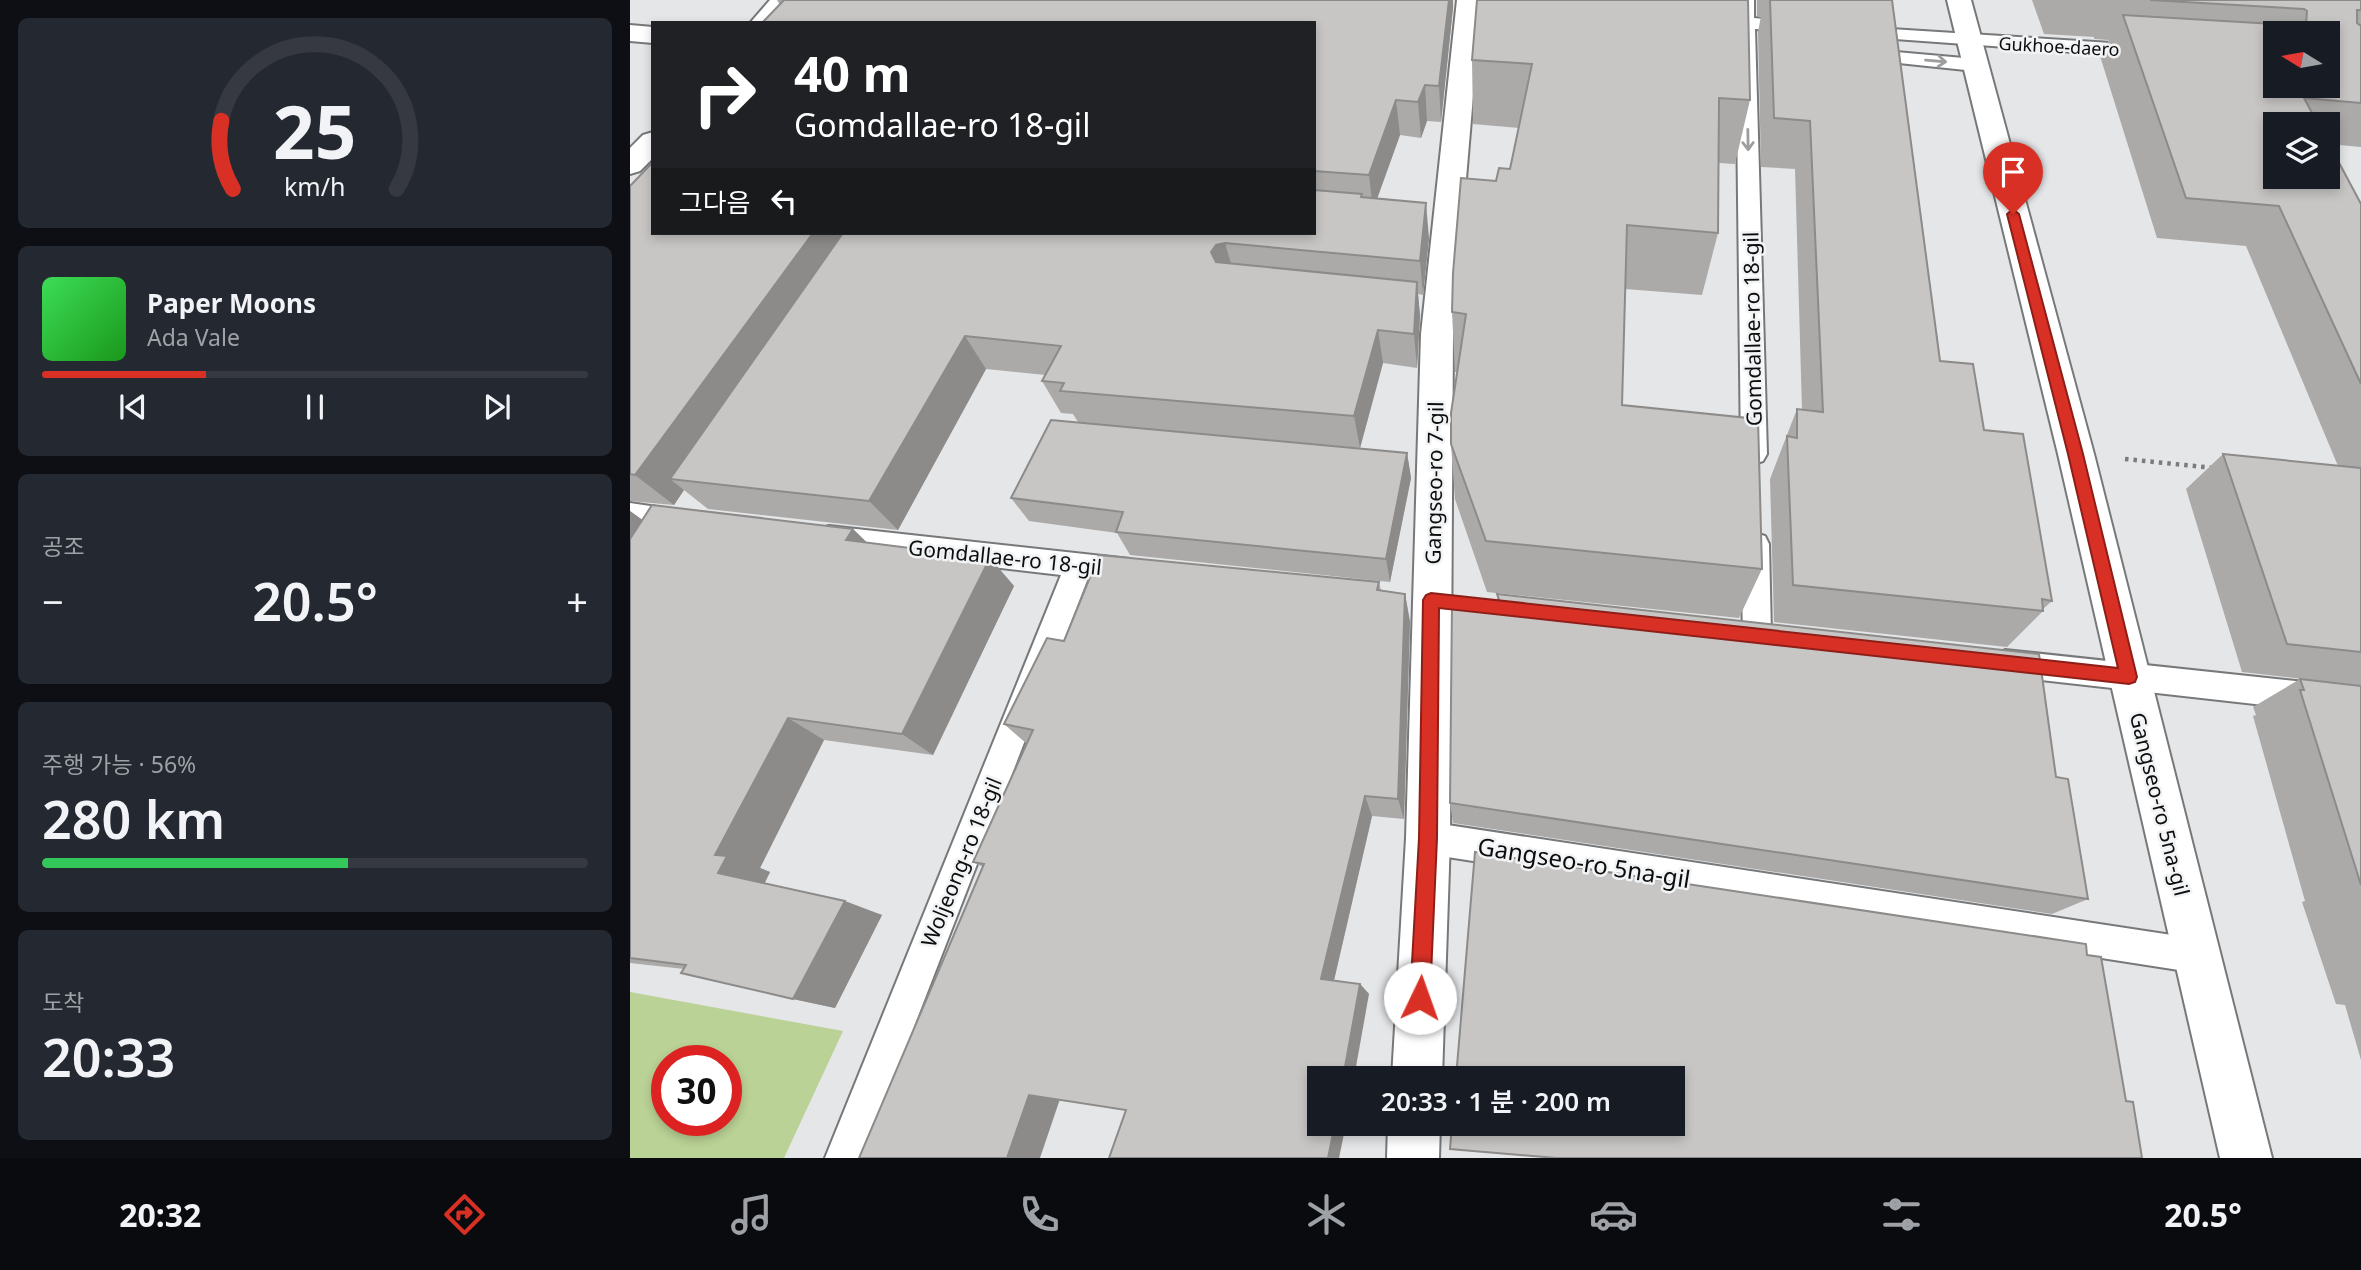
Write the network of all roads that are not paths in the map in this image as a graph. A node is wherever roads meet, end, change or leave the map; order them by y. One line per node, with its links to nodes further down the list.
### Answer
1 (783, 0): 6 (street)
2 (1959, 0): 12 (street, Gangseo-ro 5na-gil)
3 (1467, 1): 27 (street, Gangseo-ro 7-gil)
4 (1746, 12): 5 (lane); 7 (lane); 16 (lane, Gomdallae-ro 18-gil, one-way to 16)
5 (1690, 19)
6 (764, 21)
7 (1815, 29)
8 (1843, 31): 12 (lane)
9 (630, 33): 10 (street)
10 (651, 35)
11 (2159, 52): 12 (lane, Gukhoe-daero)
12 (1971, 53): 13 (lane, one-way to 12); 25 (street, Gangseo-ro 5na-gil)
13 (1896, 58)
14 (651, 143): 15 (street)
15 (630, 166)
16 (1754, 475)
17 (630, 514): 19 (lane)
18 (1755, 515): 23 (lane)
19 (689, 520)
20 (805, 534): 21 (lane, Gomdallae-ro 18-gil)
21 (1079, 566): 22 (lane, Gomdallae-ro 18-gil); 31 (lane, Woljeong-ro 18-gil)
22 (1160, 574)
23 (1757, 635)
24 (1977, 660): 25 (lane)
25 (2129, 677): 26 (lane); 28 (street, Gangseo-ro 5na-gil)
26 (2361, 702)
27 (1428, 838): 28 (lane, Gangseo-ro 5na-gil); 29 (street, Gangseo-ro 7-gil)
28 (2198, 956): 33 (street, Gangseo-ro 5na-gil)
29 (1418, 1066)
30 (1414, 1136): 32 (street)
31 (844, 1158)
32 (1413, 1158)
33 (2246, 1158)

